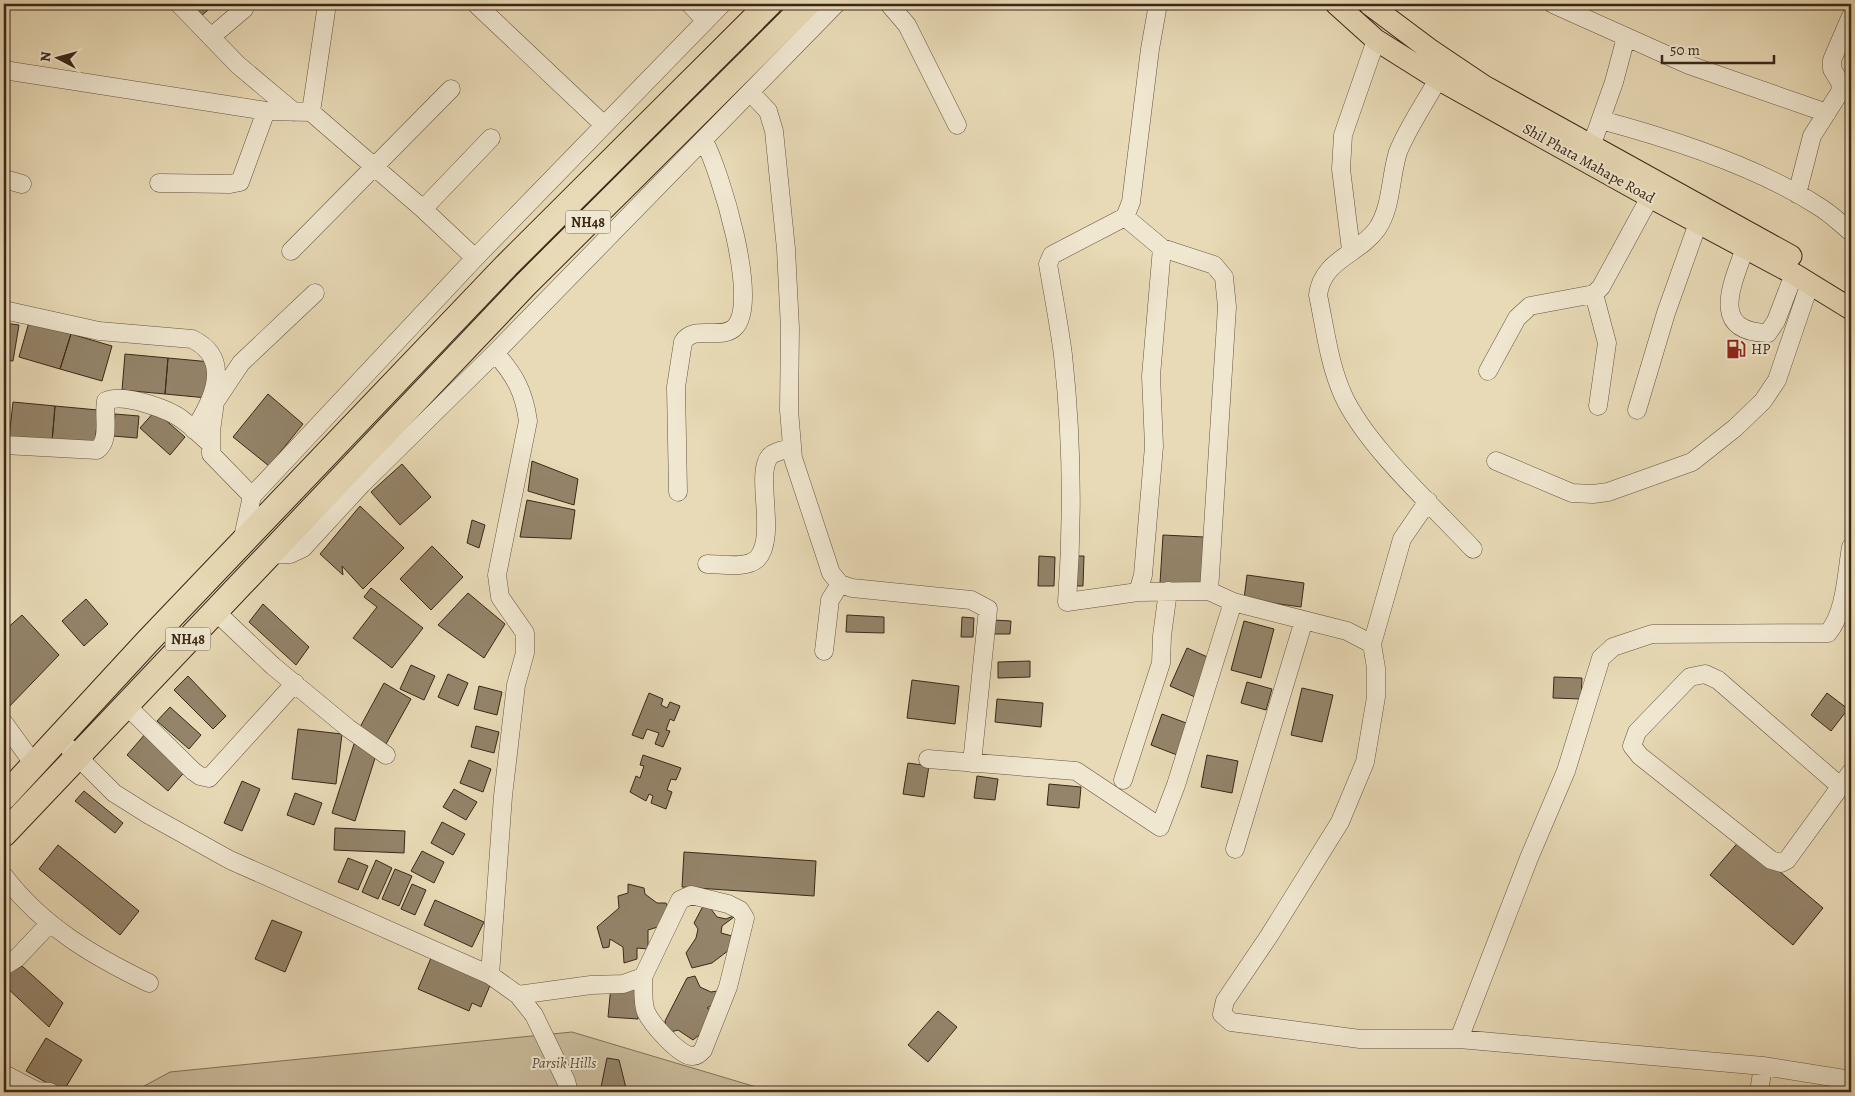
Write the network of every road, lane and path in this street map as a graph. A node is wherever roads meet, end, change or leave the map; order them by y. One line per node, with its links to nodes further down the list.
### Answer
1 (179, 4): 17 (street)
2 (246, 4): 17 (street)
3 (327, 4): 25 (street)
4 (690, 4): 16 (street)
5 (722, 4): 16 (street)
6 (768, 4): 66 (highway, NH48)
7 (807, 4): 69 (highway, NH48)
8 (836, 4): 23 (street)
9 (889, 4): 29 (street)
10 (1158, 4): 40 (street)
11 (1336, 4): 19 (main road, Shil Phata Mahape Road)
12 (1369, 4): 32 (main road, Shil Phata Mahape Road)
13 (1553, 4): 18 (street)
14 (478, 5): 28 (street)
15 (1851, 16): 26 (street)
16 (705, 20): 28 (street)
17 (211, 37): 25 (street)
18 (1626, 37): 26 (street); 27 (street)
19 (1376, 40): 21 (main road, Shil Phata Mahape Road); 45 (street)
20 (4, 70): 24 (street)
21 (1438, 79): 32 (main road, Shil Phata Mahape Road); 45 (street)
22 (450, 89): 33 (street)
23 (750, 92): 31 (street); 61 (street)
24 (266, 111): 25 (street); 35 (street)
25 (302, 112): 33 (street)
26 (1827, 113): 37 (street)
27 (1601, 120): 32 (street); 37 (street)
28 (604, 125): 47 (street)
29 (957, 125)
30 (491, 138): 39 (street)
31 (704, 140): 54 (street); 63 (street)
32 (1589, 153): 38 (main road, Shil Phata Mahape Road); 51 (main road, Shil Phata Mahape Road)
33 (375, 167): 39 (street); 46 (street)
34 (4, 179): 36 (street)
35 (159, 183)
36 (22, 184)
37 (1796, 194): 42 (street)
38 (1650, 197): 41 (main road, Shil Phata Mahape Road); 50 (street)
39 (423, 208): 47 (street)
40 (1125, 217): 43 (street); 74 (street)
41 (1698, 223): 44 (main road, Shil Phata Mahape Road); 57 (street)
42 (1851, 232)
43 (1162, 248): 72 (street); 74 (street)
44 (1745, 248): 48 (main road, Shil Phata Mahape Road); 48 (street)
45 (1351, 250): 65 (street)
46 (292, 251)
47 (475, 258): 64 (street)
48 (1802, 279): 52 (main road, Shil Phata Mahape Road); 62 (street)
49 (316, 293): 59 (street)
50 (1594, 294): 55 (street); 56 (street)
51 (1851, 294)
52 (1851, 309)
53 (4, 310): 58 (street)
54 (496, 353): 69 (street); 99 (street)
55 (1488, 371)
56 (1598, 406)
57 (1637, 410)
58 (194, 430): 59 (street); 60 (street)
59 (211, 444): 64 (street)
60 (4, 445)
61 (792, 448): 70 (street); 71 (street)
62 (1496, 461)
63 (678, 492)
64 (252, 496): 66 (street)
65 (1428, 501): 68 (street); 79 (street)
66 (241, 544): 78 (highway, NH48)
67 (1851, 547): 103 (street)
68 (1473, 549)
69 (268, 555): 76 (highway, NH48)
70 (707, 564)
71 (840, 584): 80 (street); 90 (street)
72 (1209, 590): 73 (street); 75 (street)
73 (1168, 591): 74 (street); 92 (street)
74 (1138, 592)
75 (1233, 602): 77 (street); 90 (street)
76 (215, 611): 81 (highway, NH48); 82 (street)
77 (1304, 620): 79 (street); 95 (street)
78 (148, 641): 81 (highway); 85 (highway, NH48)
79 (1372, 644): 103 (street)
80 (824, 651)
81 (168, 660): 83 (highway, NH48)
82 (295, 684): 83 (street); 86 (street)
83 (126, 705): 87 (highway, NH48)
84 (4, 723): 89 (street)
85 (58, 736): 87 (street); 89 (highway, NH48)
86 (386, 755)
87 (77, 756): 94 (highway, NH48); 99 (street)
88 (928, 759): 90 (street)
89 (33, 763): 93 (highway, NH48)
90 (972, 763)
91 (1846, 779): 91 (street)
92 (1123, 780)
93 (4, 797)
94 (4, 834)
95 (1235, 849)
96 (4, 876): 97 (street)
97 (48, 924): 98 (street); 101 (street)
98 (4, 966)
99 (490, 974): 102 (street)
100 (643, 977): 100 (street); 102 (street)
101 (149, 983)
102 (518, 995): 108 (street)
103 (1459, 1039): 104 (street)
104 (1763, 1066): 106 (street); 109 (street)
105 (4, 1074): 107 (street)
106 (1851, 1080)
107 (50, 1092)
108 (569, 1092)
109 (1759, 1092)

